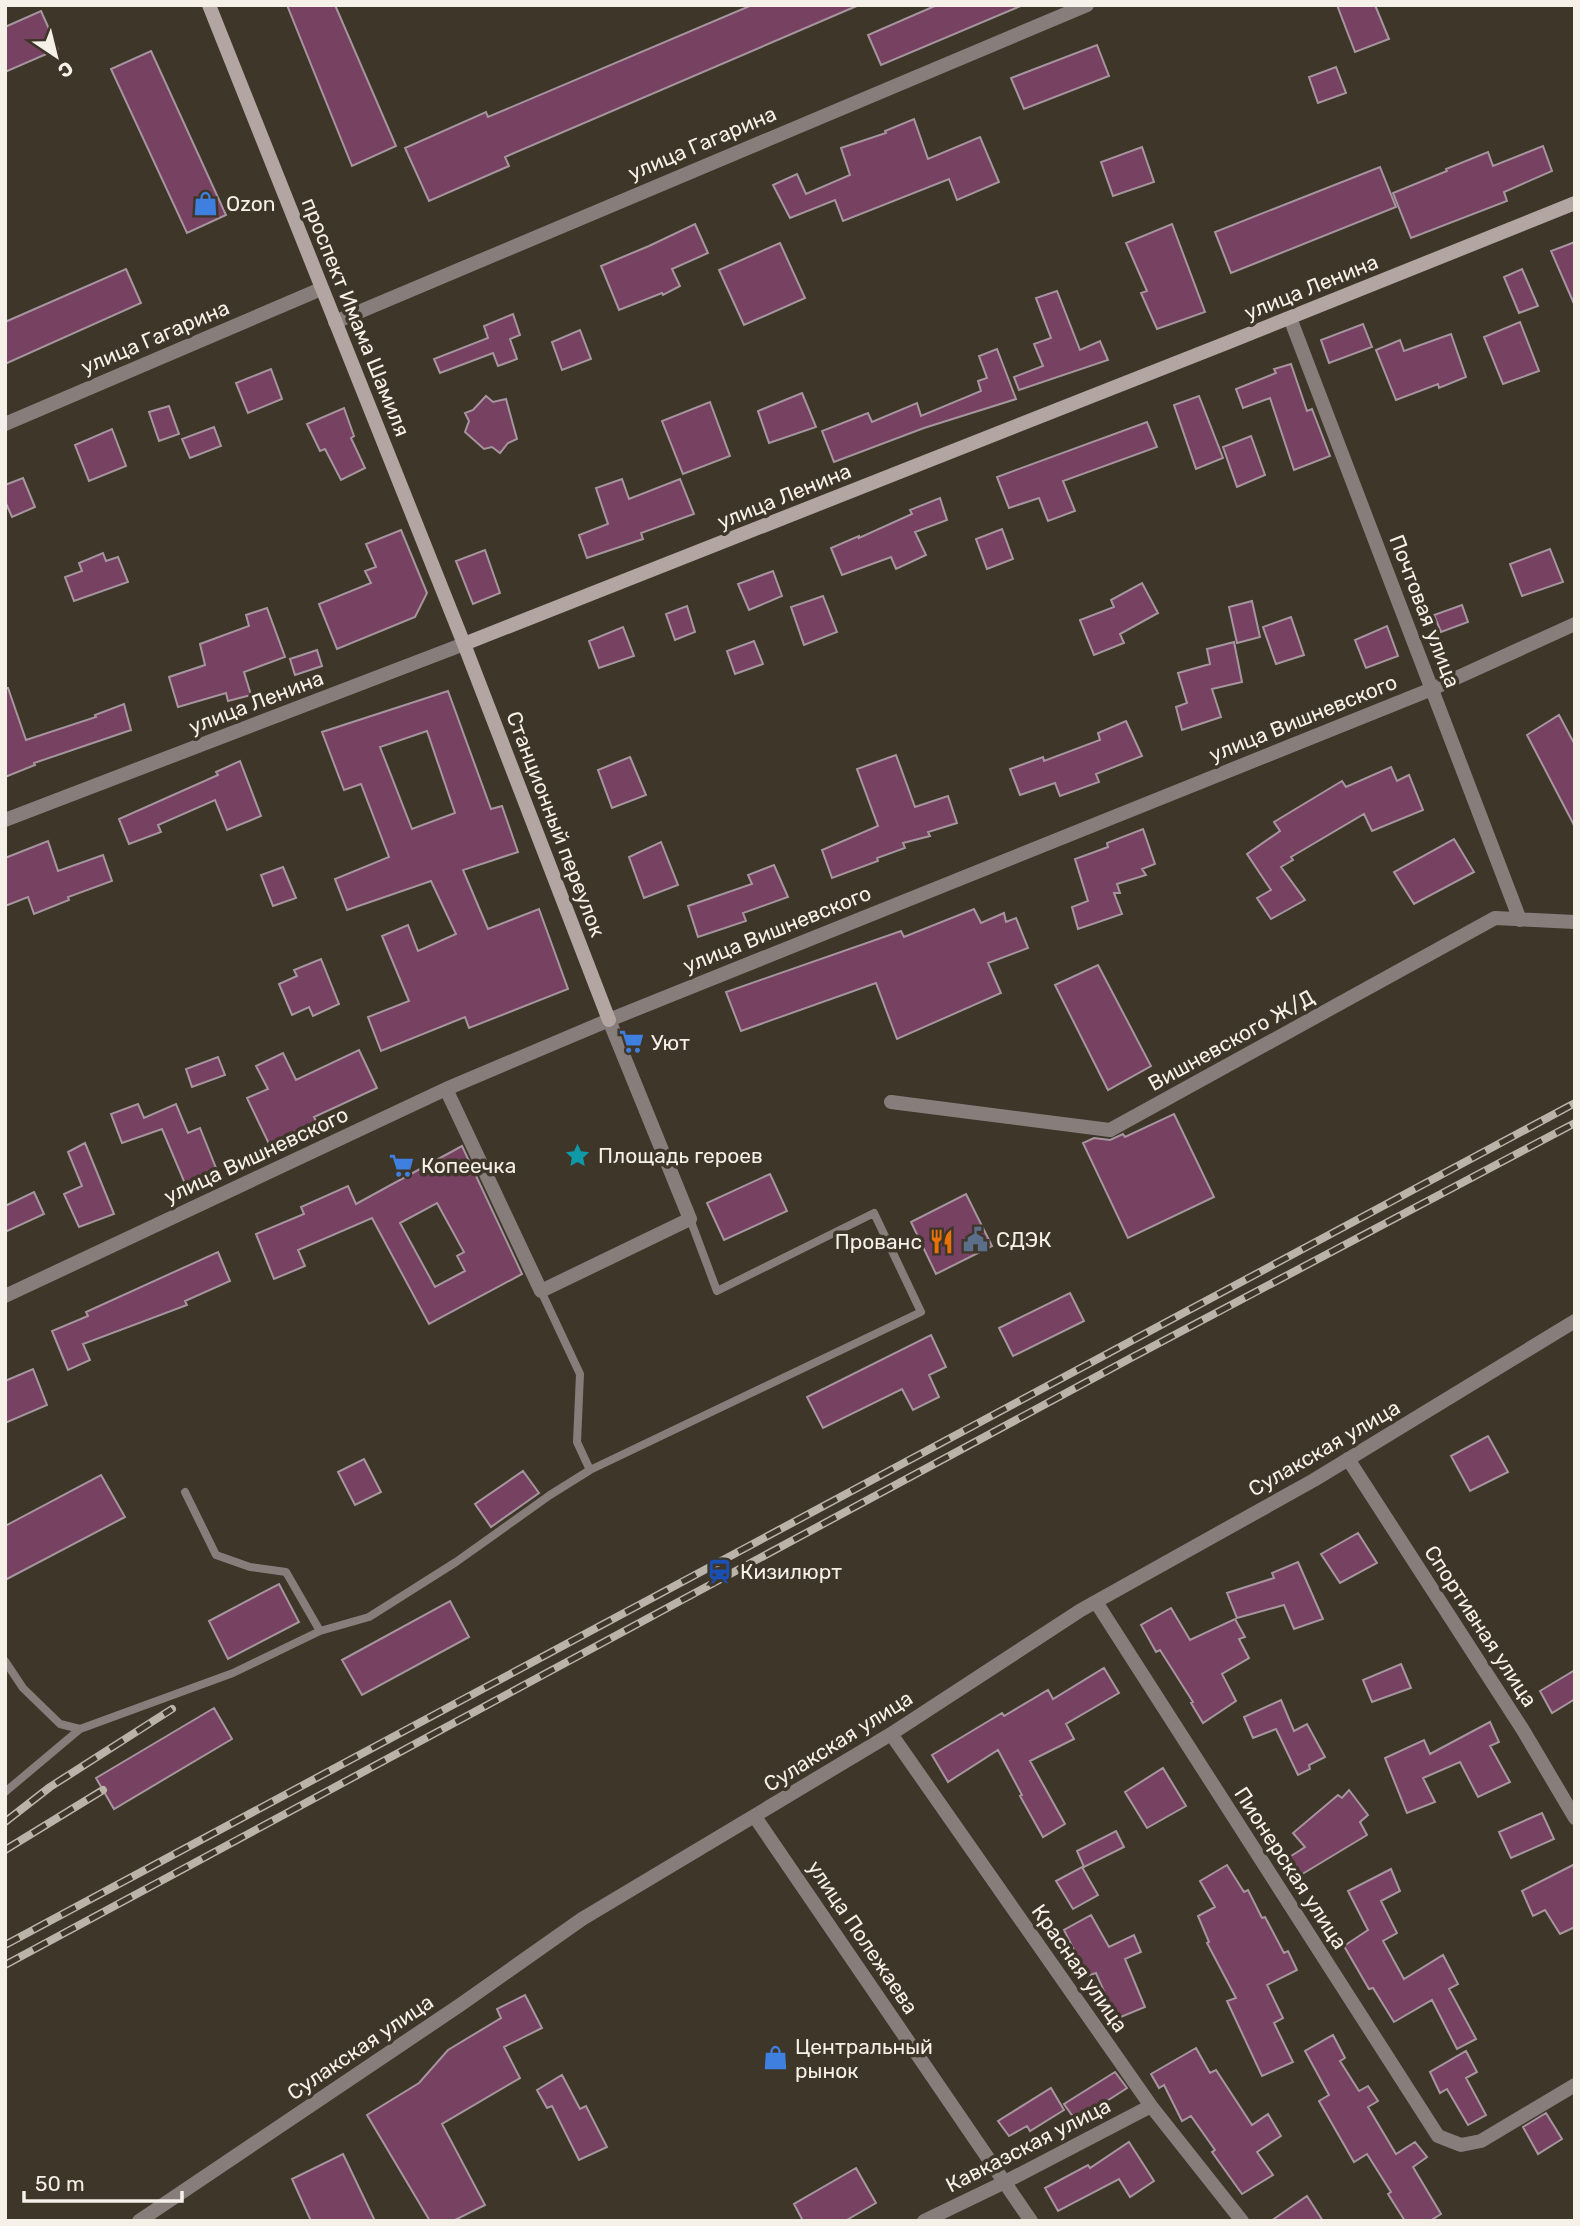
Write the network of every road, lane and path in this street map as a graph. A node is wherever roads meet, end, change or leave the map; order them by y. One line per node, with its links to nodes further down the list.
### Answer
1 (209, 5): 4 (street, проспект Имама Шамиля)
2 (1087, 5): 6 (street, улица Гагарина)
3 (1575, 202): 5 (street, улица Ленина)
4 (321, 289): 6 (street, проспект Имама Шамиля); 7 (street, улица Гагарина)
5 (1290, 318): 9 (street, улица Ленина); 10 (street, Почтовая улица)
6 (335, 322): 9 (street, проспект Имама Шамиля)
7 (5, 424)
8 (1575, 625): 10 (street, улица Вишневского)
9 (464, 644): 11 (street, улица Ленина); 14 (street, Станционный переулок)
10 (1432, 690): 12 (street, Почтовая улица); 14 (street, улица Вишневского)
11 (5, 820)
12 (1520, 920): 13 (street, Вишневского Ж/Д); 16 (street, Вишневского Ж/Д)
13 (1575, 922)
14 (608, 1020): 15 (street, улица Вишневского); 17 (street)
15 (446, 1089): 18 (street); 19 (street, улица Вишневского)
16 (891, 1102)
17 (690, 1219): 18 (street); 22 (lane)
18 (541, 1292): 22 (lane)
19 (5, 1296)
20 (1575, 1321): 21 (street, Сулакская улица)
21 (1348, 1459): 24 (street, Сулакская улица); 31 (street, Спортивная улица)
22 (590, 1470): 25 (lane)
23 (185, 1492): 25 (lane)
24 (1096, 1602): 28 (street, Сулакская улица); 32 (street, Пионерская улица)
25 (320, 1631): 27 (lane)
26 (5, 1661): 27 (lane)
27 (80, 1729): 29 (lane)
28 (891, 1734): 30 (street, Сулакская улица); 33 (street, Красная улица)
29 (5, 1792)
30 (755, 1817): 34 (street, улица Полежаева); 35 (street, Сулакская улица)
31 (1575, 1818)
32 (1575, 2085)
33 (1151, 2106): 34 (street, Кавказская улица); 38 (street, Красная улица)
34 (1005, 2182): 36 (street, Кавказская улица); 37 (street, улица Полежаева)
35 (139, 2221)
36 (924, 2221)
37 (1031, 2221)
38 (1242, 2221)

